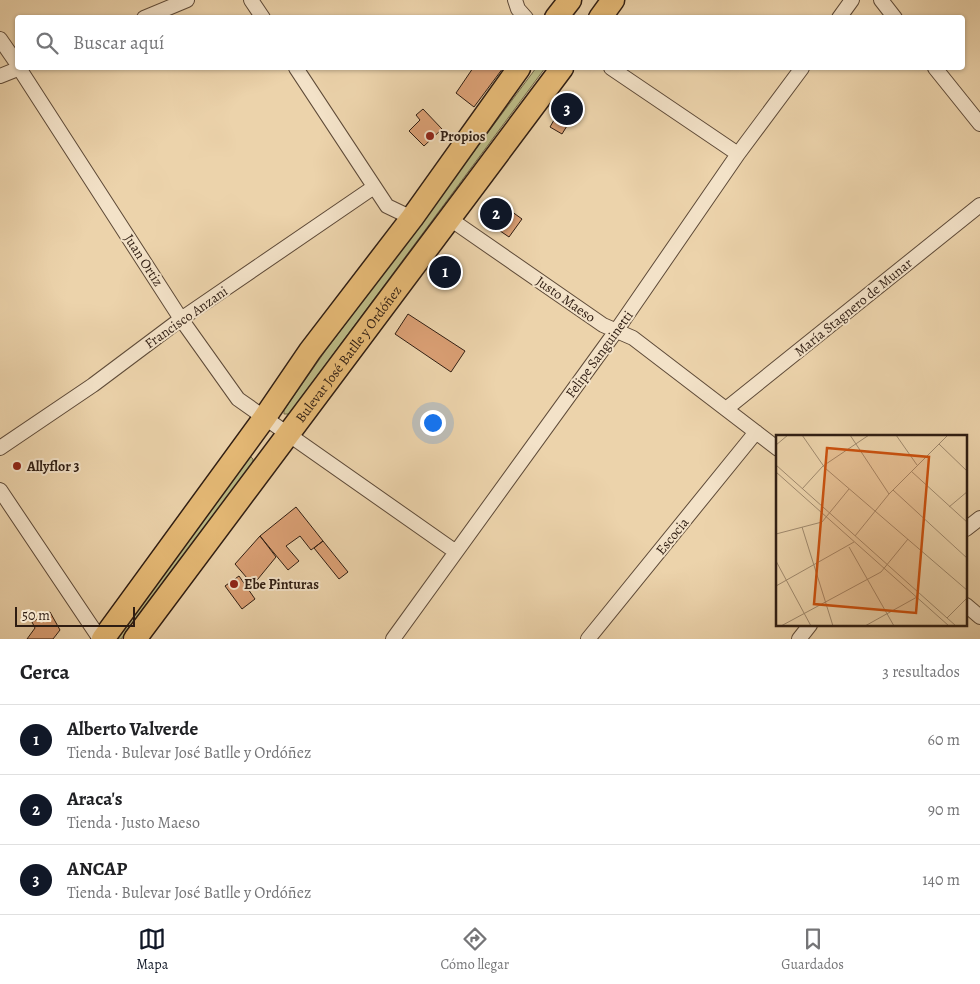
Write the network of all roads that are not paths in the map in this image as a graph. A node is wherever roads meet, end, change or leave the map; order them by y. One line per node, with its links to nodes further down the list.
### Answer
1 (187, 0): 8 (street)
2 (251, 0): 9 (street)
3 (515, 0): 10 (street)
4 (570, 0): 11 (main road)
5 (613, 0): 12 (main road)
6 (852, 0): 13 (street)
7 (882, 0): 14 (street)
8 (151, 15)
9 (261, 15)
10 (523, 15)
11 (558, 15)
12 (602, 15)
13 (841, 15)
14 (893, 15)
15 (0, 40): 16 (street, Juan Ortiz)
16 (15, 61)
17 (15, 69): 25 (street)
18 (21, 70): 32 (street, Juan Ortiz)
19 (297, 70): 28 (street)
20 (518, 70): 30 (main road)
21 (561, 70): 31 (main road, Bulevar José Batlle y Ordóñez)
22 (614, 70): 27 (street)
23 (801, 70): 27 (street, Felipe Sanguinetti)
24 (937, 70): 26 (street)
25 (0, 76)
26 (980, 124)
27 (738, 154): 33 (street, Felipe Sanguinetti)
28 (374, 187): 30 (street); 32 (street, Francisco Anzani)
29 (980, 204): 34 (street, María Stagnero de Munar)
30 (412, 218): 35 (main road)
31 (450, 219): 33 (street, Justo Maeso); 37 (main road, Bulevar José Batlle y Ordóñez)
32 (181, 319): 35 (street, Juan Ortiz); 38 (street, Francisco Anzani)
33 (616, 331): 34 (street, Justo Maeso); 43 (street, Felipe Sanguinetti)
34 (726, 408): 36 (street, Justo Maeso)
35 (264, 417): 37 (street, Juan Ortiz); 47 (main road)
36 (756, 432): 39 (street, Justo Maeso); 50 (street, Escocia)
37 (288, 434): 43 (street, Juan Ortiz); 48 (main road, Bulevar José Batlle y Ordóñez)
38 (0, 448)
39 (776, 448)
40 (0, 490): 47 (street)
41 (980, 518): 42 (street)
42 (968, 527)
43 (456, 552): 49 (street, Felipe Sanguinetti)
44 (968, 607): 45 (street)
45 (980, 617)
46 (809, 626): 51 (street)
47 (101, 639)
48 (135, 639)
49 (393, 639)
50 (588, 639)
51 (799, 639)

